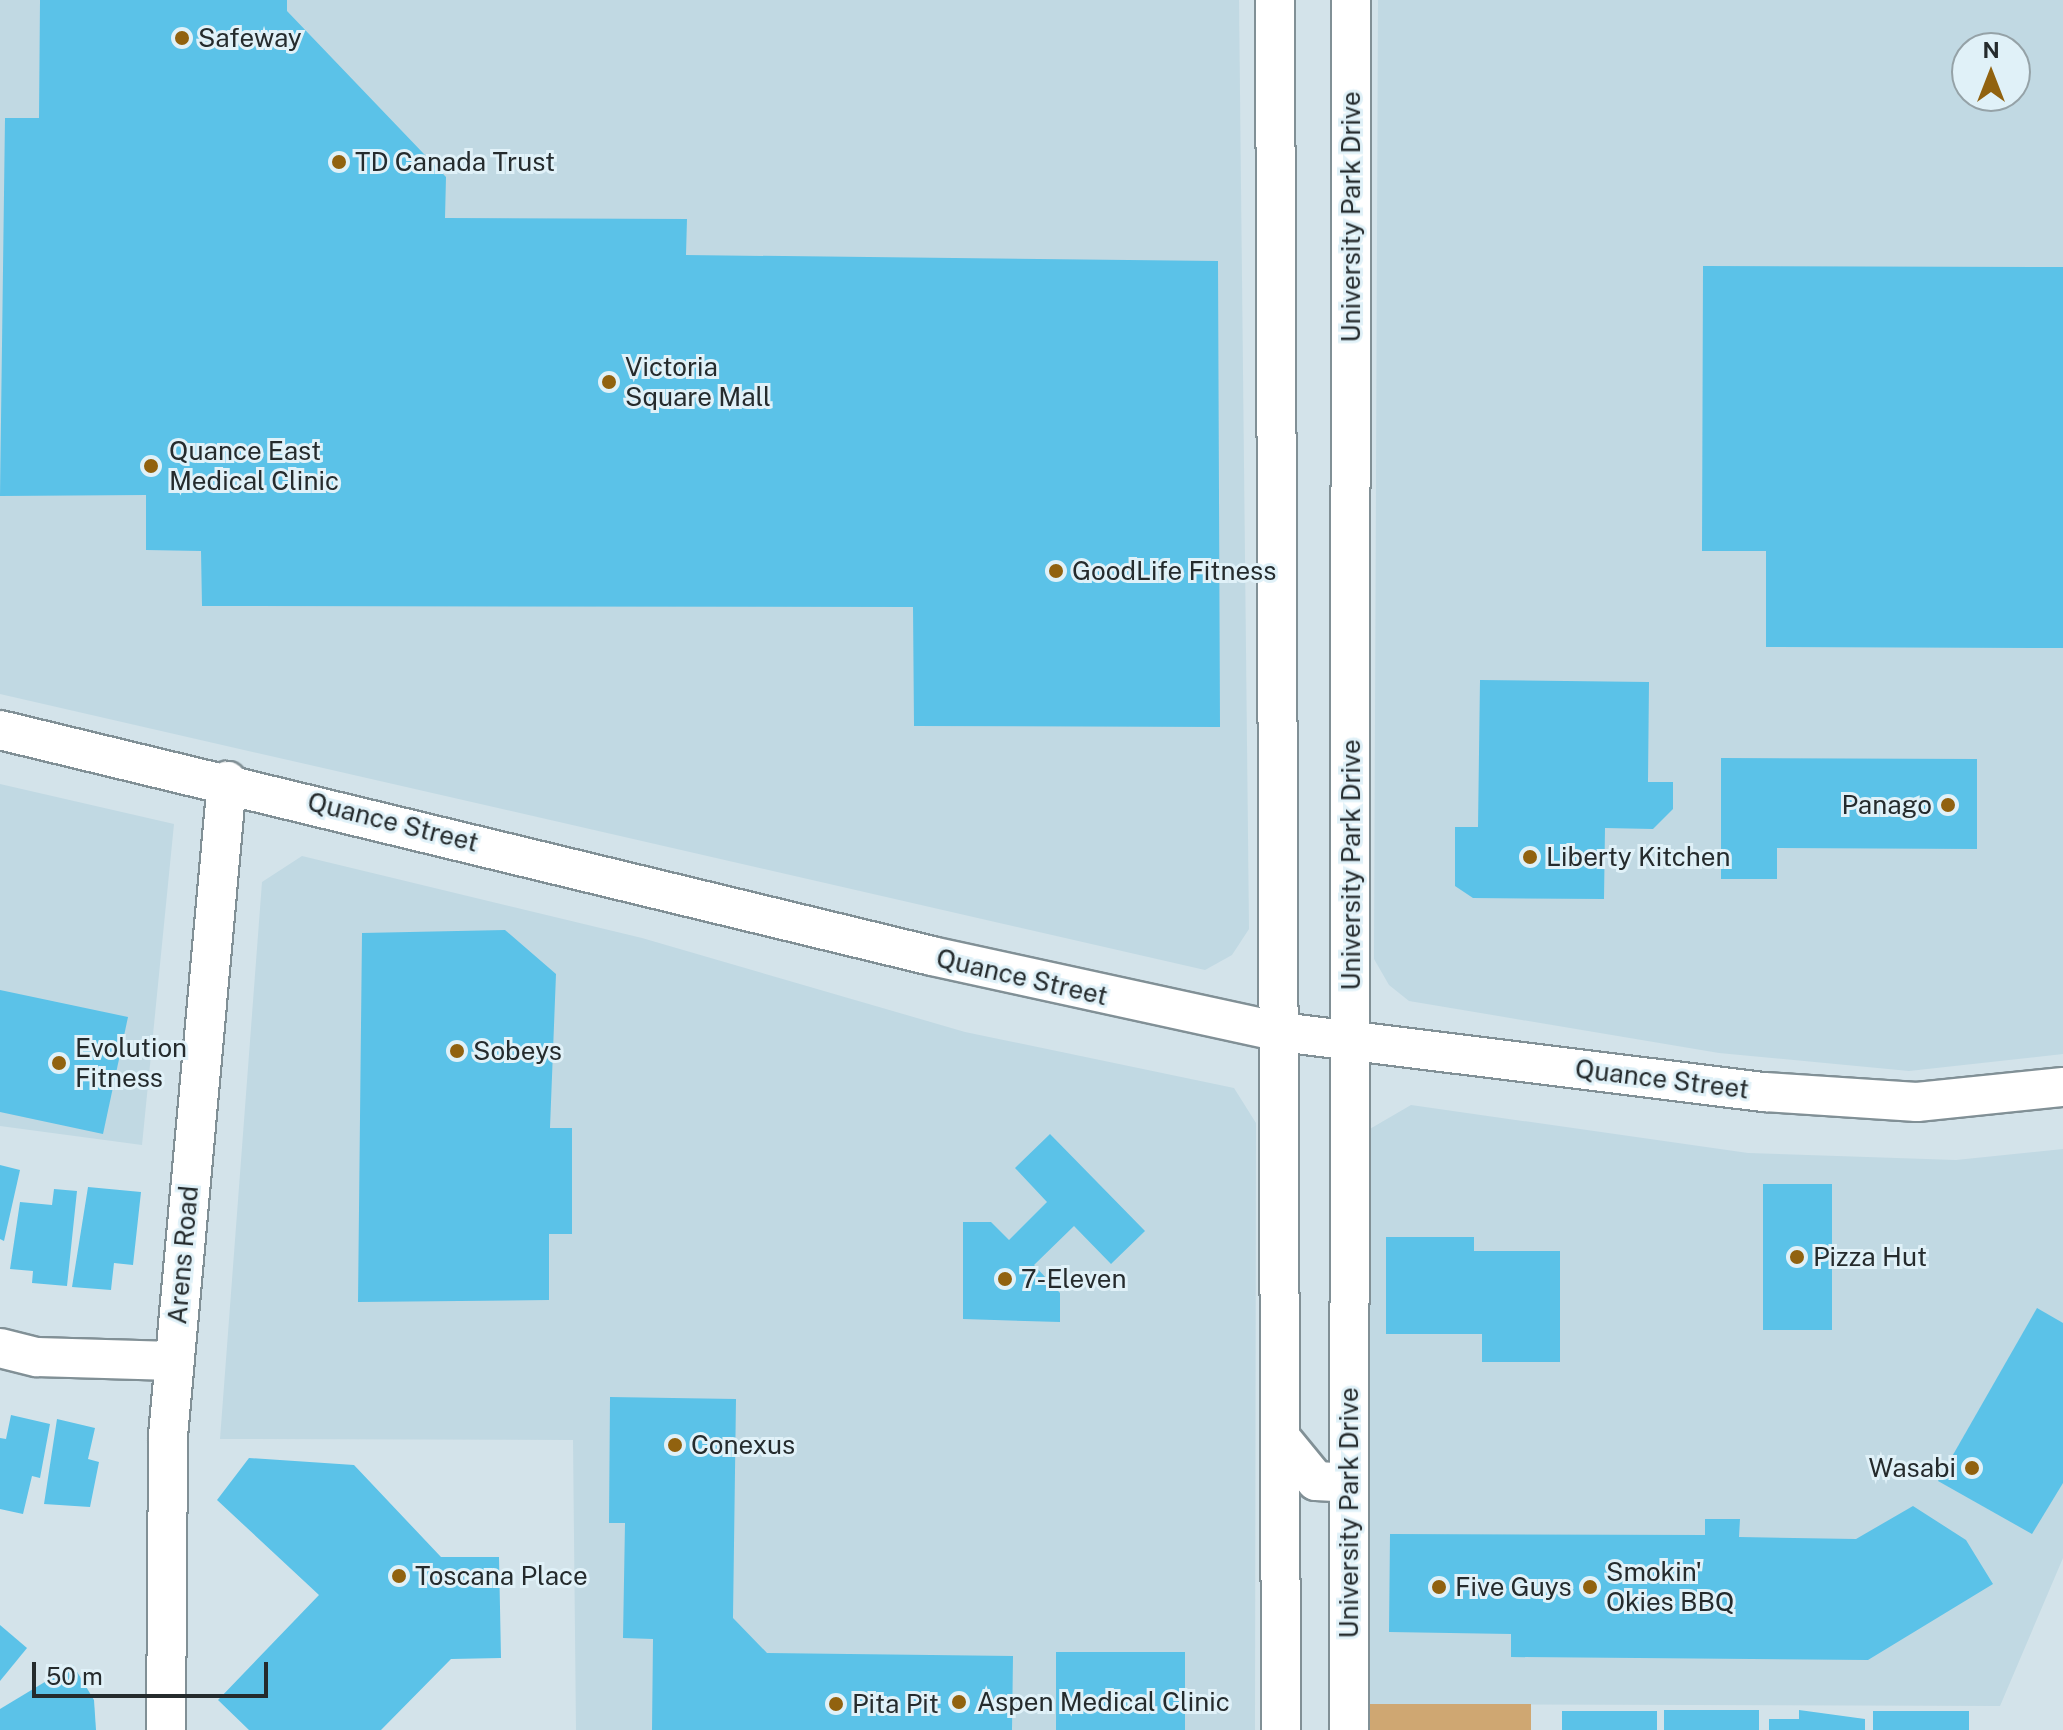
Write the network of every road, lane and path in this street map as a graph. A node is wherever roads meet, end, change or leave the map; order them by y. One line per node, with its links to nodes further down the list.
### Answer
1 (1275, 0): 5 (street)
2 (1351, 0): 6 (street, University Park Drive)
3 (0, 730): 4 (street, Quance Street)
4 (227, 781): 5 (street, Quance Street); 9 (street, Arens Road)
5 (1281, 1032): 6 (street, Quance Street); 10 (street)
6 (1350, 1040): 7 (street, Quance Street); 11 (street, University Park Drive)
7 (2063, 1087)
8 (0, 1348): 9 (street)
9 (173, 1361): 12 (street, Arens Road)
10 (1280, 1437): 11 (street); 13 (street)
11 (1349, 1483): 14 (street, University Park Drive)
12 (166, 1730)
13 (1281, 1730)
14 (1349, 1730)

